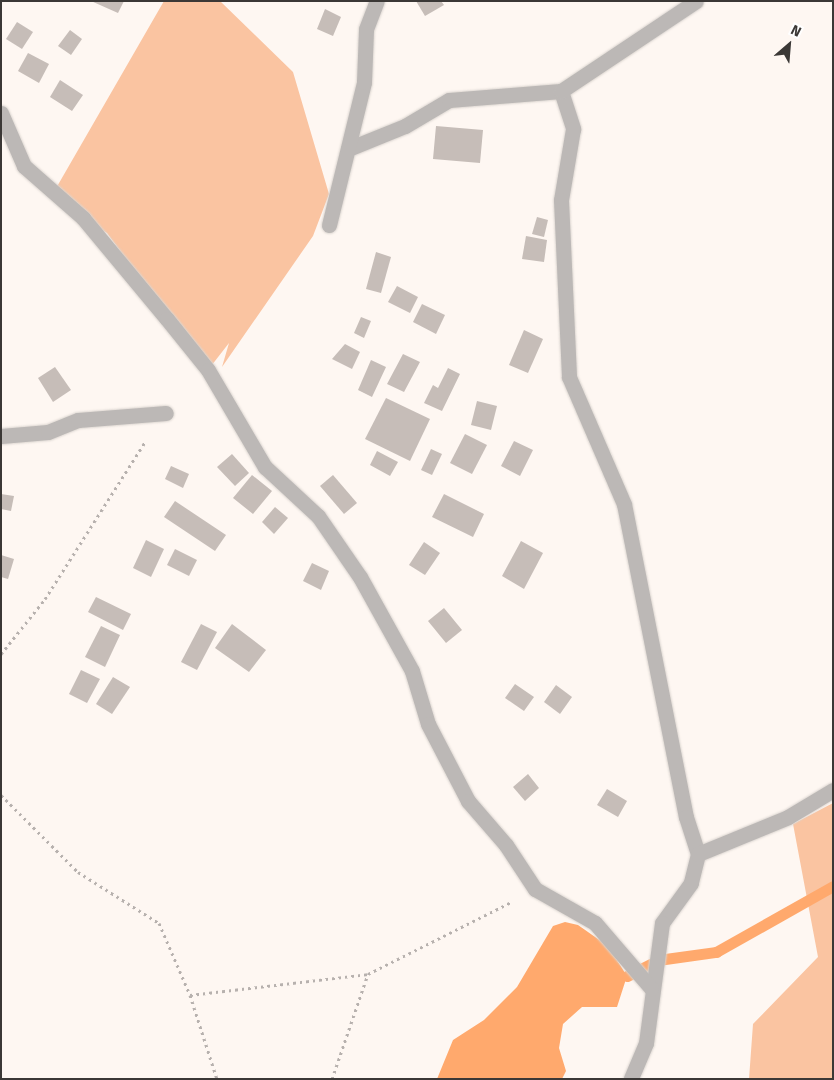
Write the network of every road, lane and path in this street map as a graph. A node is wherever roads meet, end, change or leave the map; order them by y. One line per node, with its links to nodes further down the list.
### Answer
1 (377, 1): 5 (street)
2 (696, 1): 3 (street)
3 (561, 91): 5 (street); 12 (street)
4 (1, 113): 13 (street)
5 (348, 149): 6 (street)
6 (330, 225)
7 (166, 413): 8 (street); 9 (path)
8 (1, 436)
9 (1, 654)
10 (833, 790): 12 (street)
11 (1, 795): 16 (path)
12 (698, 854): 15 (street)
13 (535, 889): 14 (path); 15 (street)
14 (368, 974): 16 (path); 18 (path)
15 (651, 988): 19 (street)
16 (190, 995): 17 (path)
17 (217, 1079)
18 (332, 1079)
19 (631, 1079)

